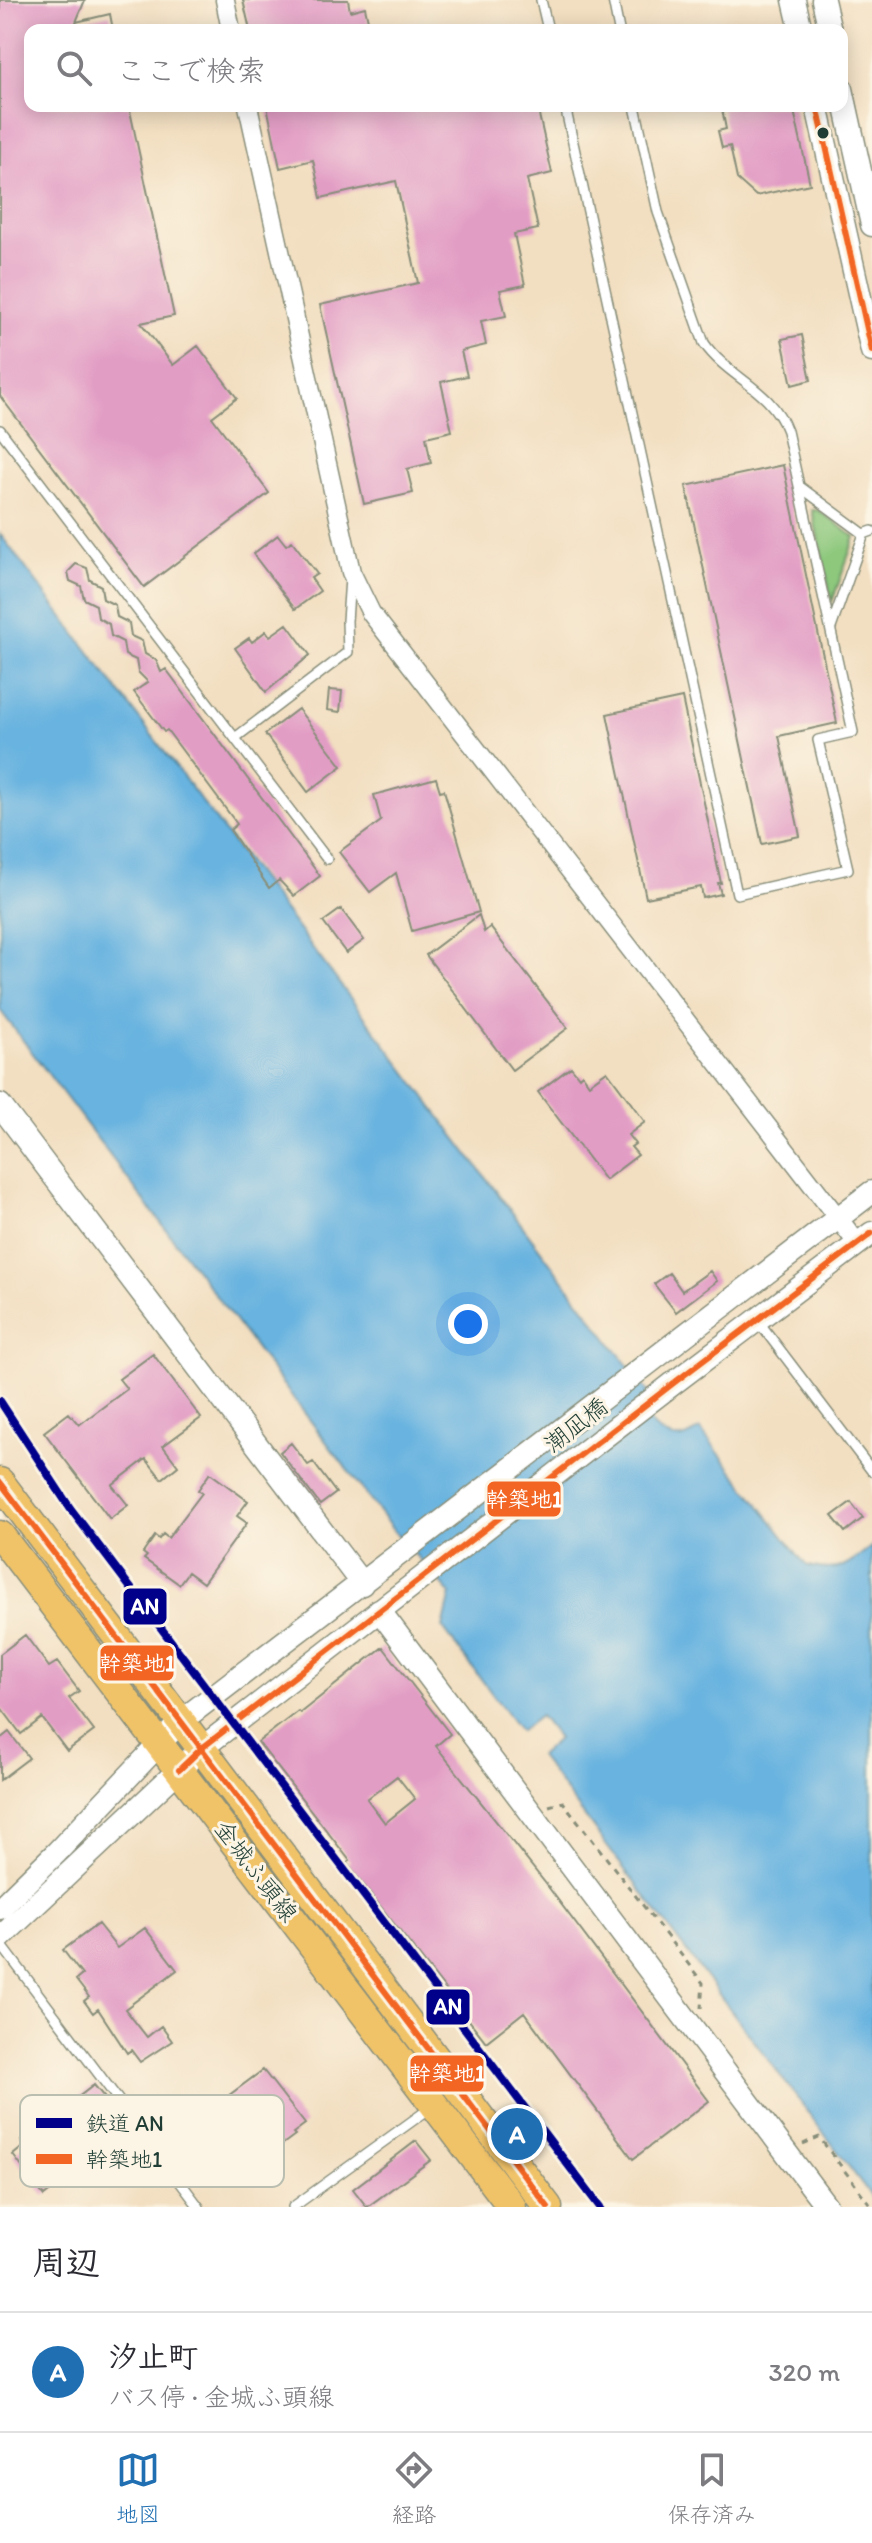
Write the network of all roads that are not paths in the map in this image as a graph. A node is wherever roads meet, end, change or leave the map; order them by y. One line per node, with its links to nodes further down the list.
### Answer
1 (225, 0): 6 (street)
2 (541, 0): 7 (lane)
3 (613, 0): 8 (lane)
4 (794, 0): 9 (street)
5 (823, 0): 10 (street)
6 (230, 24)
7 (547, 24)
8 (618, 24)
9 (800, 24)
10 (829, 24)
11 (848, 108): 16 (street)
12 (249, 112): 24 (street)
13 (566, 112): 25 (lane)
14 (636, 112): 22 (lane)
15 (818, 112): 17 (street)
16 (865, 161): 17 (lane); 18 (street)
17 (831, 168): 19 (street)
18 (872, 225)
19 (866, 299): 20 (street)
20 (872, 351)
21 (0, 430): 26 (lane)
22 (799, 486): 23 (lane); 25 (lane)
23 (868, 532): 25 (lane)
24 (351, 572): 26 (lane); 30 (street)
25 (830, 630)
26 (235, 738): 27 (lane)
27 (327, 859)
28 (0, 1105): 36 (street)
29 (872, 1192): 30 (street, 潮凪橋)
30 (838, 1218): 31 (street); 36 (street, 潮凪橋)
31 (865, 1238): 32 (street, 潮凪橋)
32 (758, 1320): 33 (lane); 37 (street, 潮凪橋)
33 (872, 1471)
34 (0, 1482): 38 (main road, 金城ふ頭線)
35 (0, 1535): 39 (main road, 金城ふ頭線)
36 (370, 1578): 38 (street, 潮凪橋)
37 (386, 1604): 40 (street, 潮凪橋); 51 (street)
38 (181, 1721): 39 (street, 潮凪橋); 40 (main road, 金城ふ頭線)
39 (159, 1743): 41 (main road, 金城ふ頭線); 42 (street, 潮凪橋)
40 (202, 1748): 41 (street, 潮凪橋); 45 (main road, 金城ふ頭線)
41 (179, 1770): 43 (street, 潮凪橋); 45 (main road, 金城ふ頭線)
42 (0, 1908)
43 (0, 1941): 44 (lane)
44 (115, 2095)
45 (446, 2097): 48 (lane); 49 (main road, 金城ふ頭線); 50 (main road, 金城ふ頭線)
46 (184, 2187): 47 (lane)
47 (199, 2207)
48 (293, 2207)
49 (512, 2207)
50 (548, 2207)
51 (827, 2207)

